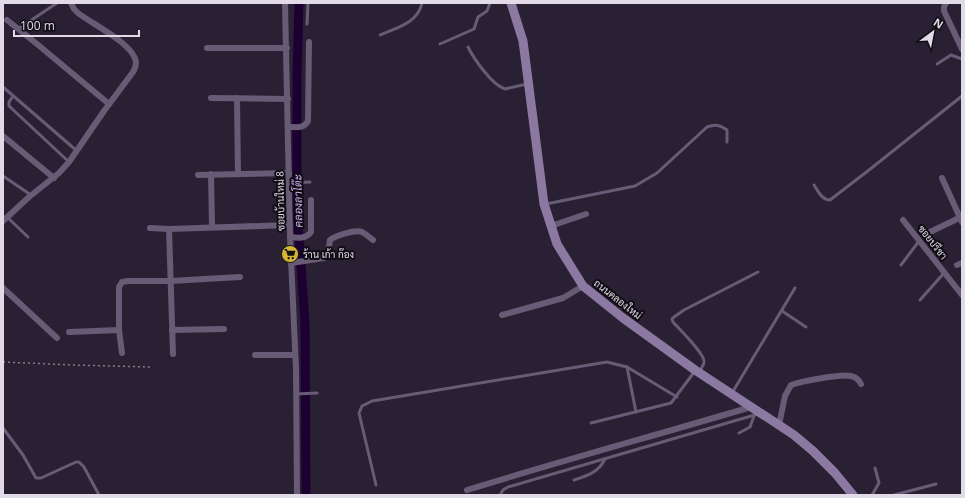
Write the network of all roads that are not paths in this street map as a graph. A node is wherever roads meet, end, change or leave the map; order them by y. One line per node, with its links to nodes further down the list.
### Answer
1 (57, 3): 11 (lane)
2 (71, 3): 28 (street)
3 (285, 3): 17 (street, ซอยบ้านใหม่ 8)
4 (308, 3): 10 (lane)
5 (422, 3): 12 (lane)
6 (490, 3): 14 (lane)
7 (511, 3): 21 (street, ถนนคลองใหม่)
8 (946, 3): 18 (street)
9 (7, 20): 11 (street)
10 (307, 24)
11 (18, 29): 28 (street)
12 (380, 35)
13 (309, 42): 29 (street)
14 (440, 44)
15 (468, 47): 21 (lane)
16 (207, 48): 17 (street)
17 (287, 48): 27 (street, ซอยบ้านใหม่ 8)
18 (962, 49)
19 (962, 59): 20 (lane)
20 (937, 64)
21 (528, 84): 46 (street, ถนนคลองใหม่)
22 (3, 88): 23 (lane)
23 (13, 96): 32 (lane); 33 (lane)
24 (962, 96): 43 (lane)
25 (212, 98): 26 (street)
26 (237, 98): 27 (street); 36 (street)
27 (288, 99): 29 (street, ซอยบ้านใหม่ 8)
28 (109, 104): 32 (street)
29 (292, 127): 34 (street, ซอยบ้านใหม่ 8)
30 (3, 136): 39 (street)
31 (728, 142): 46 (lane)
32 (77, 151): 33 (street)
33 (69, 162): 39 (street)
34 (289, 173): 36 (street); 42 (street, ซอยบ้านใหม่ 8)
35 (211, 174): 36 (street); 37 (street); 53 (street)
36 (238, 174)
37 (198, 175)
38 (3, 176): 44 (lane)
39 (54, 178): 44 (street)
40 (942, 178): 50 (street)
41 (310, 182): 42 (lane)
42 (292, 183): 51 (street, ซอยบ้านใหม่ 8)
43 (814, 185)
44 (31, 195): 48 (street)
45 (311, 200): 58 (street)
46 (544, 204): 52 (street, ถนนคลองใหม่)
47 (586, 214): 52 (street)
48 (5, 219): 57 (lane)
49 (903, 220): 60 (street, ซอยปรีชา)
50 (961, 220): 56 (street)
51 (290, 225): 53 (street); 58 (street, ซอยบ้านใหม่ 8)
52 (551, 226): 67 (street, ถนนคลองใหม่)
53 (212, 227): 55 (street)
54 (150, 228): 55 (street)
55 (169, 229): 66 (street)
56 (928, 233)
57 (28, 237)
58 (293, 237): 61 (street, ซอยบ้านใหม่ 8)
59 (373, 240): 61 (street)
60 (919, 241): 62 (lane); 64 (street, ซอยปรีชา)
61 (294, 263): 83 (street, ซอยบ้านใหม่ 8)
62 (901, 265)
63 (758, 272): 85 (lane)
64 (944, 273): 70 (street, ซอยปรีชา); 71 (lane)
65 (240, 277): 66 (street)
66 (170, 281): 76 (street); 77 (street)
67 (583, 286): 73 (street); 85 (street, ถนนคลองใหม่)
68 (3, 288): 79 (street)
69 (795, 288): 72 (lane)
70 (962, 296)
71 (920, 300)
72 (782, 311): 74 (lane); 89 (lane)
73 (502, 315)
74 (806, 327)
75 (224, 329): 77 (street)
76 (119, 330): 78 (street); 80 (street)
77 (172, 330): 81 (street)
78 (68, 332)
79 (57, 338)
80 (122, 354)
81 (173, 354)
82 (255, 355): 83 (street)
83 (294, 355): 88 (street, ซอยบ้านใหม่ 8)
84 (627, 367): 90 (lane); 91 (lane); 101 (lane)
85 (697, 371): 89 (street, ถนนคลองใหม่); 90 (lane)
86 (861, 384): 94 (street)
87 (317, 393): 88 (lane)
88 (299, 394): 104 (street, ซอยบ้านใหม่ 8)
89 (732, 394): 92 (street, ถนนคลองใหม่)
90 (677, 397): 91 (lane)
91 (636, 412): 93 (lane)
92 (756, 412): 94 (street, ถนนคลองใหม่); 96 (lane); 97 (lane); 102 (street)
93 (591, 423)
94 (779, 425): 106 (street, ถนนคลองใหม่)
95 (3, 428): 103 (lane)
96 (739, 433)
97 (605, 459): 99 (lane); 105 (lane)
98 (875, 468): 107 (lane)
99 (574, 480)
100 (936, 484): 108 (lane)
101 (376, 485)
102 (467, 490)
103 (99, 495)
104 (297, 495)
105 (500, 495)
106 (853, 495)
107 (872, 495)
108 (894, 495)

